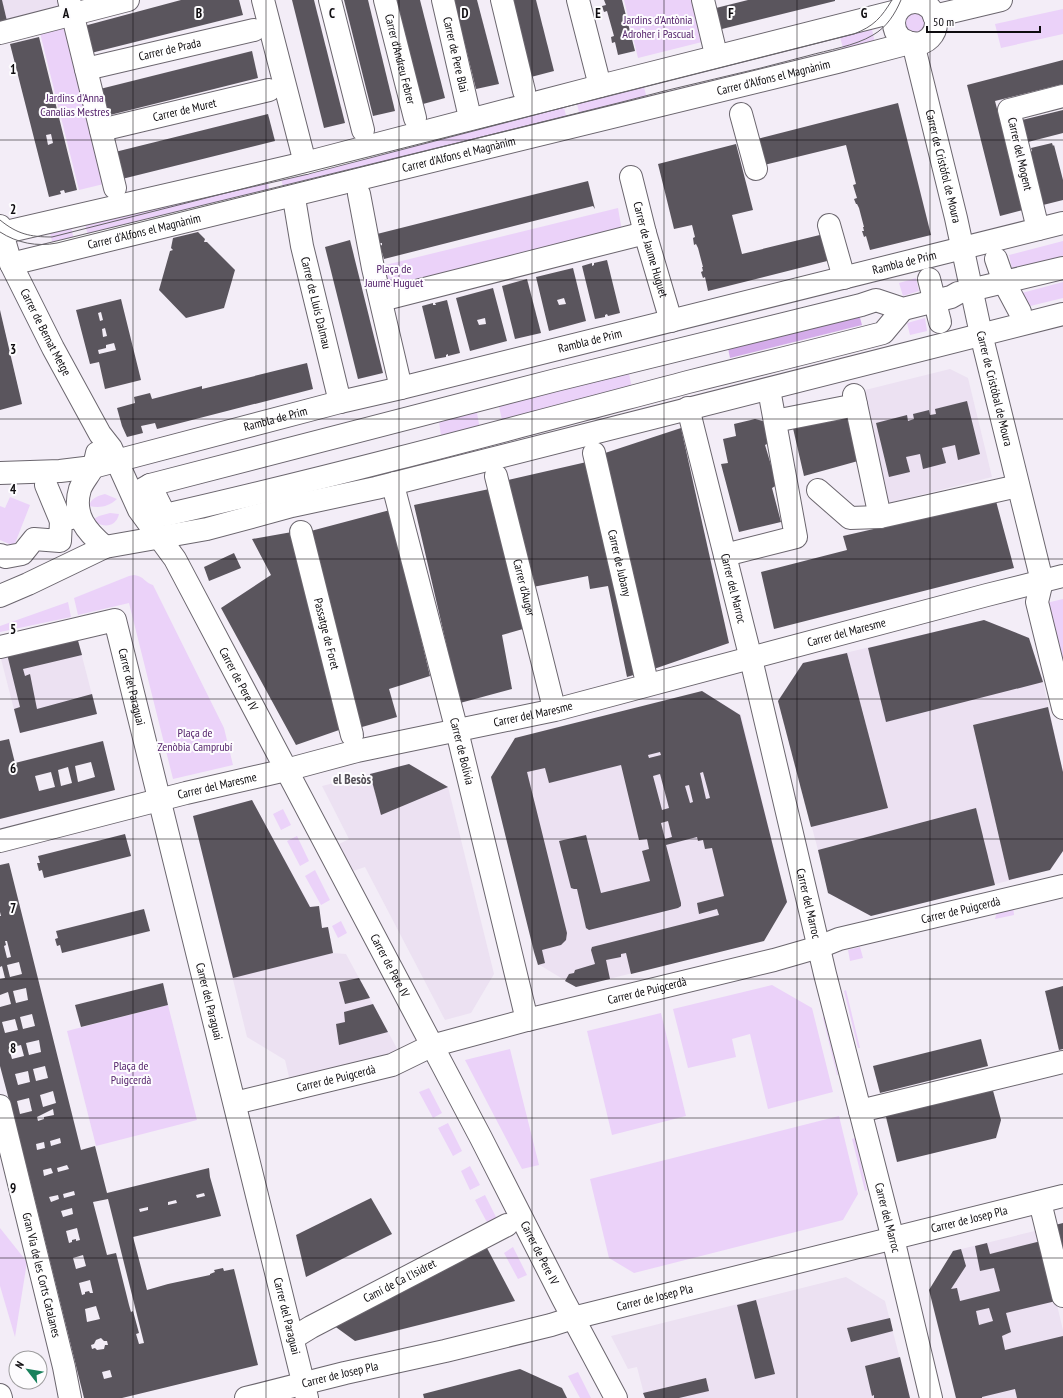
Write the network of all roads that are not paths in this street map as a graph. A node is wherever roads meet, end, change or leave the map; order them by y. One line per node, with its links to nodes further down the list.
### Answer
1 (128, 0): 11 (street)
2 (263, 0): 27 (street)
3 (330, 0): 26 (street)
4 (385, 0): 24 (street, Carrer d'Andreu Febrer)
5 (443, 0): 22 (street, Carrer de Pere Blai)
6 (502, 0): 20 (street)
7 (578, 0): 18 (street)
8 (703, 0): 16 (street)
9 (1000, 0): 10 (street)
10 (925, 6): 12 (street); 15 (street)
11 (71, 7): 14 (street); 17 (street)
12 (897, 7): 15 (street); 18 (street)
13 (254, 30): 17 (street, Carrer de Prada)
14 (0, 33)
15 (909, 42): 38 (street, Carrer de Cristòfol de Moura); 40 (street, Carrer d'Alfons el Magnànim)
16 (714, 46)
17 (86, 69): 25 (street)
18 (600, 86): 27 (street)
19 (269, 90): 25 (street, Carrer de Muret)
20 (524, 91)
21 (1063, 96): 35 (street, Carrer del Mogent)
22 (468, 109)
23 (741, 114): 28 (street)
24 (415, 118)
25 (100, 130): 30 (street)
26 (363, 130)
27 (305, 163): 36 (street)
28 (756, 168)
29 (631, 177): 37 (street, Carrer de Jaume Huguet)
30 (115, 188)
31 (359, 194): 46 (street)
32 (295, 204): 55 (street, Carrer de Lluís Dalmau)
33 (1063, 223): 35 (street, Rambla de Prim)
34 (829, 225): 42 (street)
35 (1038, 229): 38 (street, Rambla de Prim)
36 (1, 230): 40 (street, Carrer de Bernat Metge)
37 (645, 233): 46 (street); 50 (street, Carrer de Jaume Huguet)
38 (962, 248): 42 (street, Rambla de Prim); 45 (street, Carrer de Cristòfol de Moura)
39 (996, 259): 44 (street)
40 (11, 264): 58 (street, Carrer de Bernat Metge)
41 (1063, 268): 44 (street)
42 (844, 278): 50 (street, Rambla de Prim)
43 (929, 279): 45 (street, Rambla de Prim)
44 (1004, 282): 45 (street); 48 (street)
45 (959, 295): 47 (street); 51 (street, Rambla de Prim); 52 (street, Carrer de Cristóbal de Moura)
46 (381, 300): 53 (street)
47 (903, 309): 64 (street); 64 (street)
48 (1020, 312)
49 (1063, 314): 52 (street)
50 (671, 321): 53 (street, Rambla de Prim)
51 (940, 322)
52 (980, 334): 56 (street); 67 (street, Carrer de Cristóbal de Moura)
53 (401, 388): 55 (street, Rambla de Prim)
54 (770, 395): 74 (street)
55 (340, 402): 60 (street, Rambla de Prim)
56 (688, 408): 65 (street); 74 (street, Carrer del Marroc)
57 (785, 419): 69 (street)
58 (100, 434): 60 (street, Carrer de Bernat Metge); 61 (street)
59 (594, 453): 80 (street, Carrer de Jubany)
60 (117, 461): 61 (street, Rambla de Prim); 71 (street)
61 (93, 467): 62 (street, Rambla de Prim); 72 (street)
62 (0, 473)
63 (496, 476): 81 (street, Carrer d'Auger)
64 (151, 482): 71 (street)
65 (395, 483): 71 (street); 83 (street, Carrer de Bolívia)
66 (46, 485): 73 (street)
67 (1018, 486): 69 (street); 76 (street, Carrer de Cristóbal de Moura)
68 (818, 490): 69 (street)
69 (880, 517)
70 (301, 532): 84 (street, Passatge de Foret)
71 (167, 533): 72 (street); 85 (street, Carrer de Pere IV)
72 (105, 547): 77 (street)
73 (0, 555)
74 (725, 555): 79 (street, Carrer del Marroc)
75 (1063, 576): 76 (street, Carrer del Maresme)
76 (1042, 581): 79 (street, Carrer del Maresme); 82 (street, Carrer de Cristóbal de Moura)
77 (0, 596)
78 (0, 647): 86 (street, Carrer del Paraguai)
79 (751, 659): 83 (street, Carrer del Maresme); 89 (street, Carrer del Marroc)
80 (645, 674)
81 (552, 700)
82 (1063, 708)
83 (457, 731): 85 (street, Carrer del Maresme); 90 (street, Carrer de Bolívia)
84 (352, 735)
85 (286, 770): 86 (street, Carrer del Maresme); 91 (street, Carrer de Pere IV)
86 (160, 800): 87 (street, Carrer del Maresme); 93 (street, Carrer del Paraguai)
87 (0, 840)
88 (1063, 886): 89 (street, Carrer de Puigcerdà)
89 (819, 947): 90 (street, Carrer de Puigcerdà); 95 (street, Carrer del Marroc)
90 (527, 1020): 91 (street, Carrer de Puigcerdà)
91 (431, 1046): 93 (street, Carrer de Puigcerdà); 101 (street, Carrer de Pere IV)
92 (1063, 1062): 95 (street)
93 (234, 1103): 102 (street, Carrer del Paraguai)
94 (0, 1106): 106 (street, Gran Via de les Corts Catalanes)
95 (860, 1111): 99 (street, Carrer del Marroc)
96 (1063, 1196): 97 (street, Carrer de Josep Pla)
97 (1040, 1202): 99 (street, Carrer de Josep Pla); 100 (street)
98 (507, 1225): 102 (street, Camí de Ca l'Isidret)
99 (893, 1239): 101 (street, Carrer de Josep Pla); 109 (street, Carrer del Marroc)
100 (1063, 1296)
101 (573, 1318): 103 (street, Carrer de Josep Pla); 108 (street, Carrer de Pere IV)
102 (292, 1338): 103 (street, Carrer del Paraguai)
103 (305, 1391): 107 (street, Carrer de Josep Pla)
104 (0, 1395): 105 (street)
105 (1, 1398)
106 (70, 1398)
107 (246, 1398)
108 (616, 1398)
109 (931, 1398)

